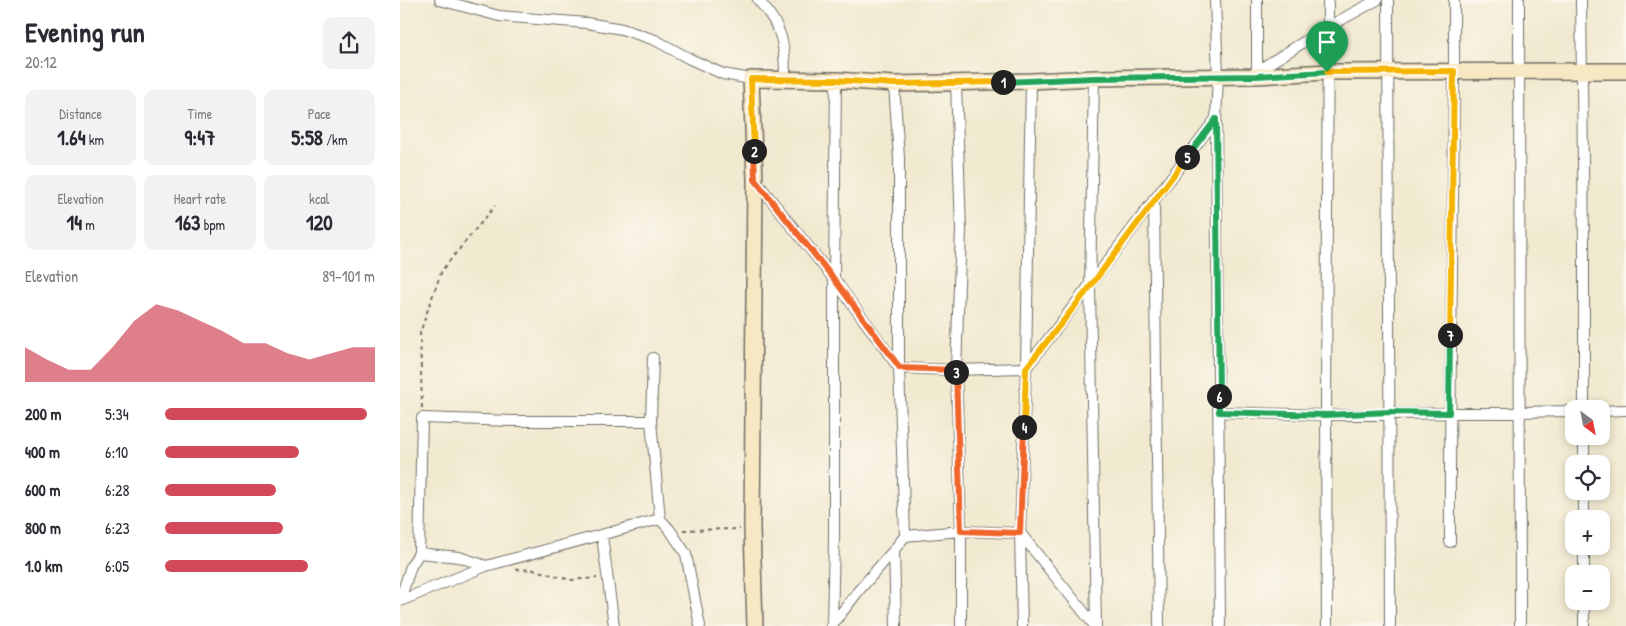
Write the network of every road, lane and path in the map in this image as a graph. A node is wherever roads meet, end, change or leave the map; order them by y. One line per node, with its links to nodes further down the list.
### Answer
1 (440, 0): 22 (street)
2 (758, 0): 20 (street)
3 (1215, 0): 19 (street)
4 (1257, 0): 18 (street)
5 (1328, 0): 11 (street)
6 (1377, 0): 11 (street)
7 (1388, 0): 17 (street)
8 (1454, 0): 13 (street)
9 (1519, 0): 14 (street)
10 (1581, 0): 12 (street)
11 (1328, 27): 16 (street); 18 (street)
12 (1582, 70): 14 (street); 15 (street); 37 (street)
13 (1454, 71): 14 (street); 17 (street); 44 (street)
14 (1519, 71): 43 (street)
15 (1626, 71)
16 (1327, 72): 17 (street); 18 (street); 45 (street)
17 (1389, 72): 42 (street)
18 (1257, 74): 19 (street)
19 (1218, 76): 21 (street); 27 (street)
20 (785, 78): 22 (street); 23 (street)
21 (1094, 78): 24 (street); 32 (street)
22 (751, 79): 28 (street)
23 (836, 80): 26 (street); 31 (street)
24 (1031, 81): 25 (street); 35 (street)
25 (956, 83): 26 (street); 36 (street)
26 (894, 84): 34 (street)
27 (1216, 119): 29 (street); 41 (street)
28 (755, 180): 31 (street); 49 (street)
29 (1154, 199): 32 (street); 71 (street)
30 (494, 206): 46 (path)
31 (834, 279): 34 (street); 66 (street)
32 (1090, 287): 35 (street); 70 (street)
33 (653, 358): 47 (street)
34 (900, 368): 36 (street); 54 (street)
35 (1026, 368): 36 (street); 52 (street)
36 (956, 370): 51 (street)
37 (1584, 400)
38 (1626, 410): 40 (street)
39 (1565, 411): 43 (street)
40 (1610, 411)
41 (1219, 412): 45 (street); 72 (street)
42 (1390, 412): 44 (street); 45 (street); 74 (street)
43 (1520, 412): 44 (street); 75 (street)
44 (1449, 413): 55 (street)
45 (1326, 415): 73 (street)
46 (422, 418): 47 (street); 57 (street)
47 (651, 421): 48 (street)
48 (660, 519): 50 (street); 53 (street)
49 (752, 528): 50 (path); 65 (street)
50 (670, 530): 64 (street)
51 (961, 531): 52 (street); 54 (street); 68 (street)
52 (1020, 533): 69 (street); 70 (street)
53 (602, 536): 58 (street); 60 (street)
54 (905, 536): 56 (street)
55 (1450, 542)
56 (894, 550): 66 (street); 67 (street)
57 (419, 553): 58 (street); 61 (street)
58 (486, 566): 61 (street)
59 (516, 570): 60 (path)
60 (607, 577): 63 (street)
61 (400, 601)
62 (1584, 610): 76 (street)
63 (614, 626)
64 (700, 626)
65 (754, 626)
66 (832, 626)
67 (896, 626)
68 (961, 626)
69 (1022, 626)
70 (1095, 626)
71 (1159, 626)
72 (1220, 626)
73 (1327, 626)
74 (1390, 626)
75 (1520, 626)
76 (1584, 626)

